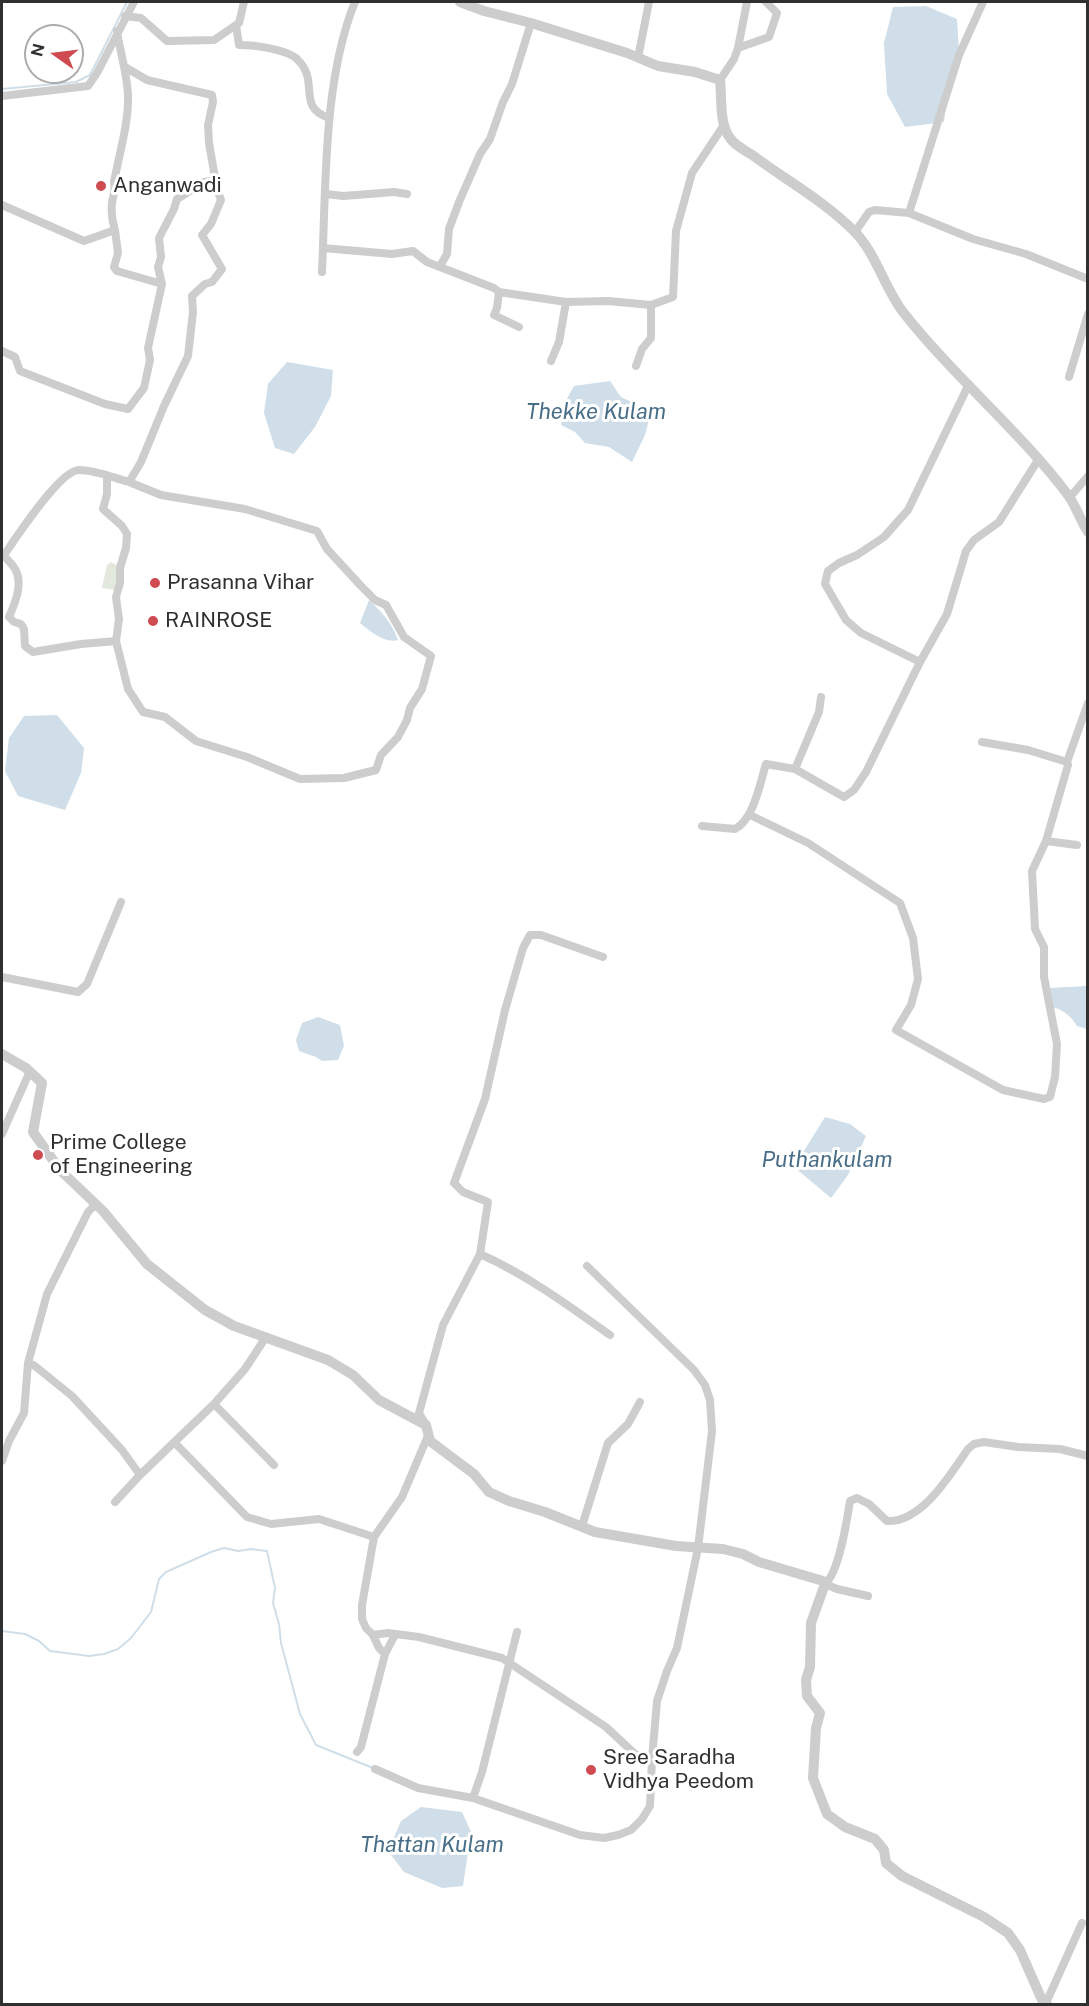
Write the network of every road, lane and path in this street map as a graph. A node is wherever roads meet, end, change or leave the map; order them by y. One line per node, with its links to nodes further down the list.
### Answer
1 (134, 2): 9 (street)
2 (244, 2): 11 (street)
3 (355, 2): 18 (street)
4 (460, 2): 10 (street)
5 (649, 2): 14 (street)
6 (747, 2): 13 (street)
7 (766, 2): 13 (street)
8 (983, 2): 24 (street)
9 (125, 16): 11 (street); 12 (street)
10 (531, 23): 14 (street); 28 (street)
11 (236, 25): 18 (street)
12 (117, 31): 15 (street); 17 (street)
13 (738, 48): 16 (street)
14 (638, 58): 16 (street)
15 (124, 67): 20 (street); 25 (street)
16 (720, 80): 19 (street)
17 (2, 96)
18 (329, 118): 21 (street)
19 (724, 125): 26 (street); 34 (street)
20 (217, 180): 31 (street); 45 (street)
21 (326, 194): 22 (street); 27 (street)
22 (407, 194)
23 (2, 205): 25 (street)
24 (909, 213): 26 (street); 30 (street)
25 (115, 230): 31 (street)
26 (855, 232): 41 (street)
27 (323, 248): 28 (street); 29 (street)
28 (440, 266): 32 (street)
29 (322, 272)
30 (1088, 279)
31 (162, 284): 37 (street)
32 (499, 292): 33 (street); 36 (street)
33 (567, 302): 34 (street); 38 (street)
34 (651, 306): 39 (street)
35 (1088, 314): 40 (street)
36 (519, 327)
37 (2, 351)
38 (551, 361)
39 (636, 366)
40 (1069, 377)
41 (969, 384): 42 (street); 50 (street)
42 (1038, 460): 46 (street); 50 (street)
43 (107, 476): 45 (street); 48 (street); 49 (street)
44 (1088, 476): 46 (street)
45 (129, 482): 49 (street)
46 (1070, 497): 47 (street)
47 (1088, 532)
48 (3, 555): 49 (street)
49 (116, 641)
50 (920, 662): 55 (street)
51 (821, 697): 55 (street)
52 (1087, 708): 53 (street)
53 (982, 742)
54 (1068, 765): 58 (street)
55 (795, 769): 56 (street)
56 (750, 815): 57 (street); 58 (street)
57 (702, 826)
58 (1046, 841): 59 (street)
59 (1077, 845)
60 (121, 902): 62 (street)
61 (603, 957): 67 (street)
62 (2, 977)
63 (2, 1054): 64 (street)
64 (30, 1071): 65 (street); 66 (street)
65 (2, 1134)
66 (96, 1204): 70 (street); 71 (street)
67 (480, 1254): 69 (street); 74 (street)
68 (587, 1266): 84 (street)
69 (610, 1335)
70 (266, 1338): 73 (street); 74 (street)
71 (28, 1364): 78 (street); 80 (street)
72 (640, 1402): 82 (street)
73 (214, 1404): 76 (street); 79 (street)
74 (426, 1425): 75 (street)
75 (430, 1441): 82 (street); 83 (street)
76 (174, 1442): 80 (street); 83 (street)
77 (1088, 1456): 85 (street)
78 (2, 1461)
79 (274, 1465)
80 (140, 1474): 81 (street)
81 (115, 1502)
82 (582, 1526): 84 (street)
83 (374, 1537): 88 (street)
84 (698, 1548): 85 (street); 93 (street)
85 (825, 1584): 86 (street); 97 (street)
86 (868, 1596)
87 (517, 1632): 91 (street)
88 (373, 1635): 89 (street); 90 (street)
89 (395, 1635): 90 (street); 91 (street)
90 (385, 1654): 92 (street)
91 (510, 1665): 93 (street); 95 (street)
92 (357, 1752)
93 (652, 1759): 95 (street)
94 (375, 1769): 95 (street)
95 (473, 1798)
96 (1082, 1923): 97 (street)
97 (1046, 2004)

